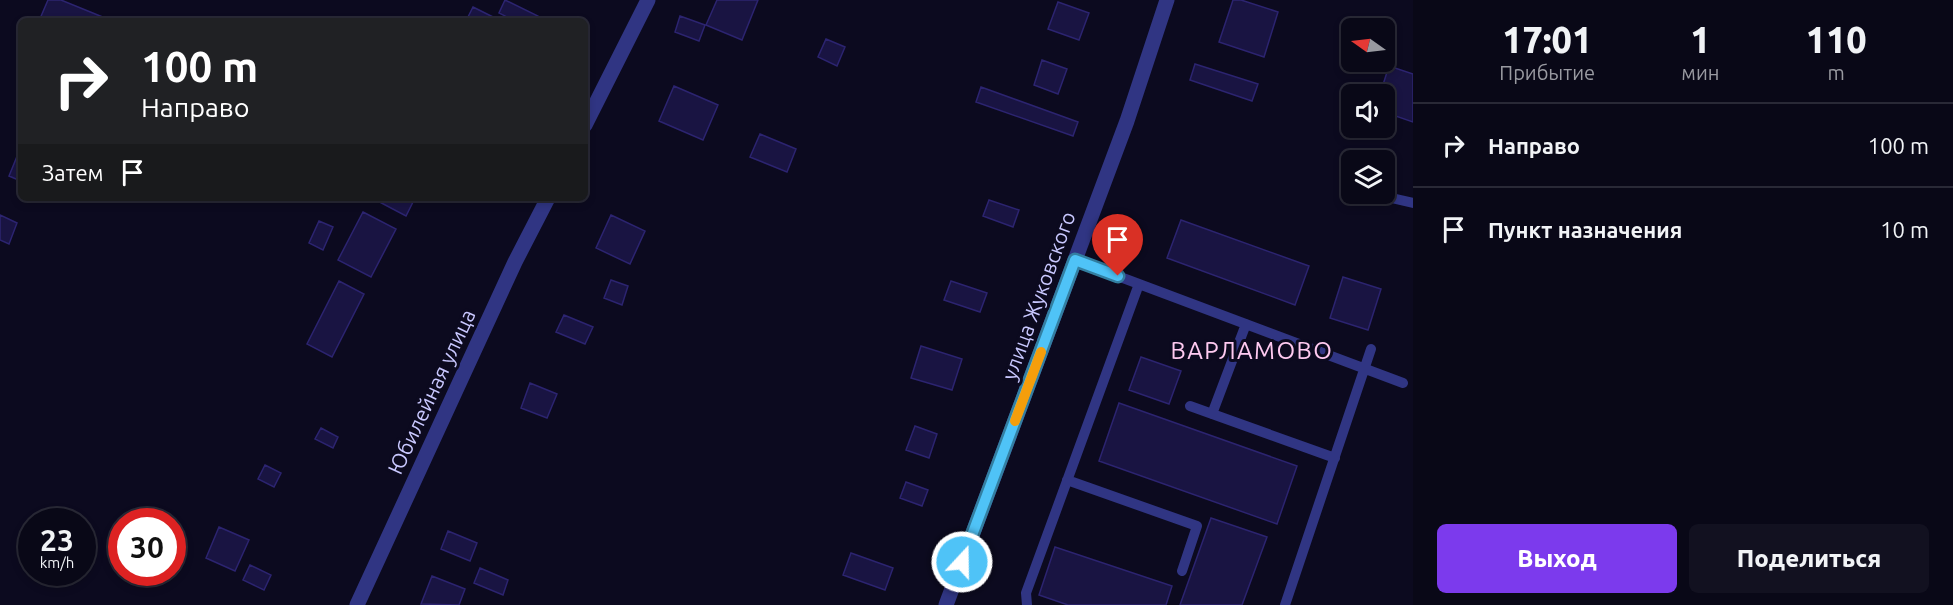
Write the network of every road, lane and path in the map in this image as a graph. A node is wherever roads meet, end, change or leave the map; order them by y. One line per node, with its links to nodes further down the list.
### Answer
1 (648, 0): 3 (street)
2 (1167, 0): 7 (street, улица Жуковского)
3 (588, 118)
4 (1395, 199): 6 (lane)
5 (546, 201): 18 (street, Юбилейная улица)
6 (1413, 203)
7 (1075, 260): 8 (lane); 19 (street, улица Жуковского)
8 (1139, 284): 9 (lane); 16 (lane)
9 (1246, 324): 11 (lane); 14 (lane)
10 (1371, 350): 11 (lane)
11 (1365, 368): 12 (lane); 15 (lane)
12 (1403, 383)
13 (1190, 406): 14 (lane)
14 (1212, 414): 15 (lane)
15 (1335, 458): 21 (lane)
16 (1067, 480): 17 (lane); 20 (lane)
17 (1182, 571)
18 (357, 605)
19 (946, 605)
20 (1027, 605)
21 (1285, 605)

